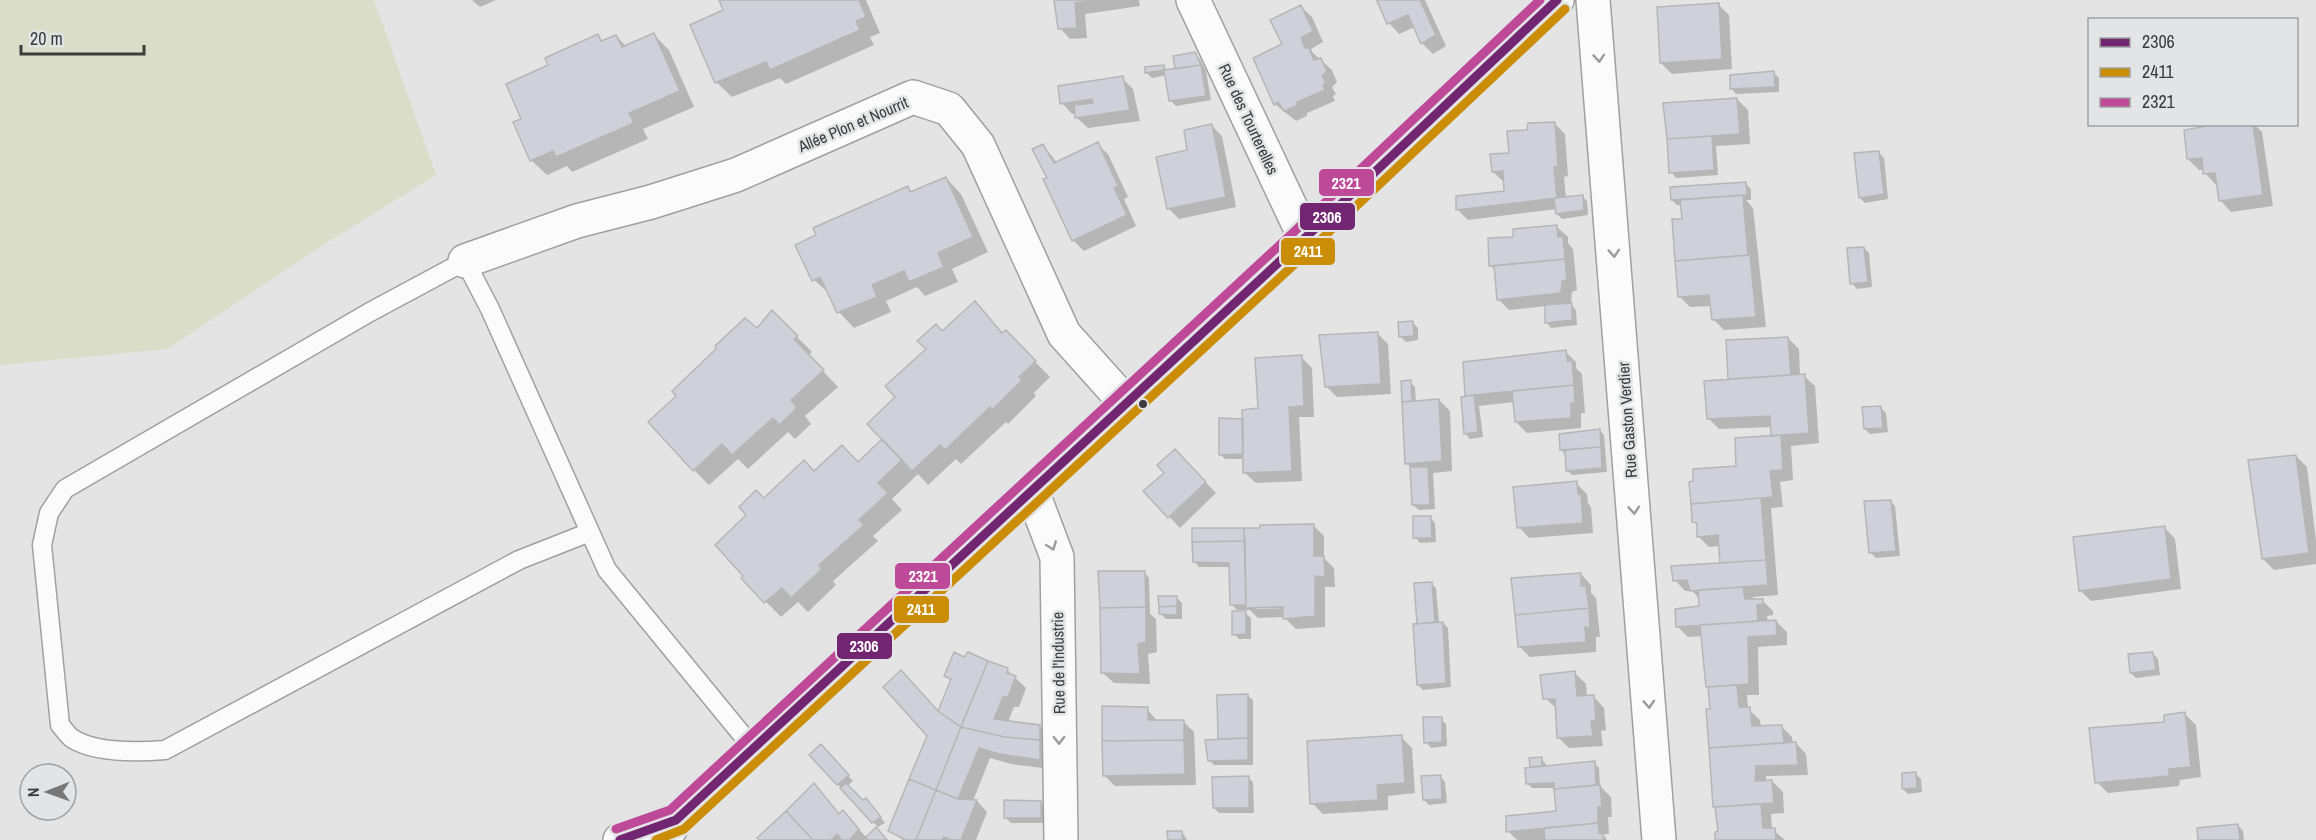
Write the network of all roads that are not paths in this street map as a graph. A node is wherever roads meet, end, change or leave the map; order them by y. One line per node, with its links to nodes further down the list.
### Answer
1 (1193, 0): 4 (street, Rue des Tourterelles)
2 (1557, 0): 4 (street)
3 (1593, 0): 13 (street, Rue Gaston Verdier, one-way to 13)
4 (1305, 238): 6 (street)
5 (465, 261): 6 (street, Allée Plon et Nourrit); 8 (lane); 8 (lane)
6 (1125, 402): 7 (street)
7 (1032, 491): 9 (street); 12 (street, Rue de l'Industrie, one-way to 12)
8 (590, 532): 9 (lane)
9 (753, 747): 10 (street)
10 (669, 830): 11 (street)
11 (620, 840)
12 (1061, 840)
13 (1659, 840)

